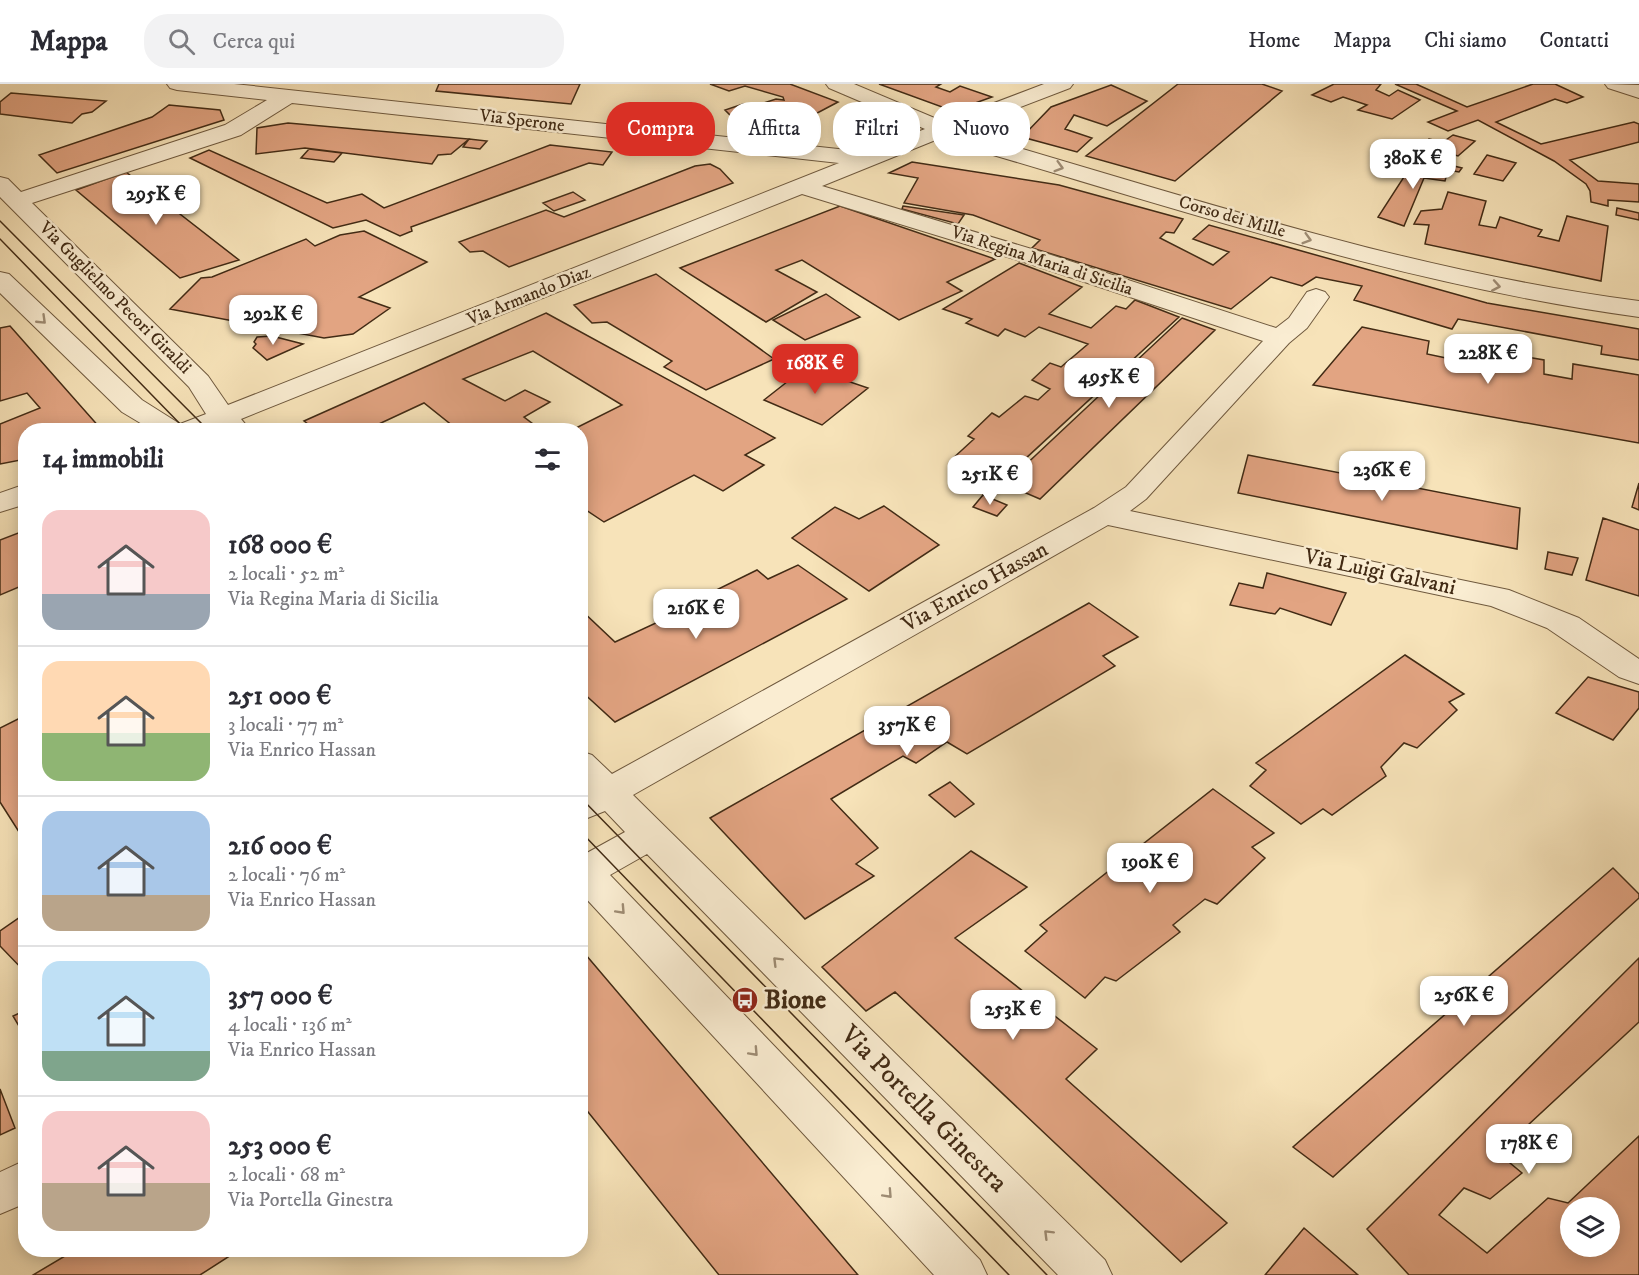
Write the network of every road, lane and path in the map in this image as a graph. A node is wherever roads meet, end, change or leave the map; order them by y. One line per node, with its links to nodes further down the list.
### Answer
1 (177, 84): 6 (street, Via Sperone)
2 (836, 84): 8 (street, Corso dei Mille)
3 (1063, 84): 7 (street, Via Armando Diaz)
4 (1615, 84): 5 (street)
5 (1639, 92)
6 (288, 96): 11 (street, Via Sperone); 13 (street)
7 (1015, 102)
8 (932, 124)
9 (932, 134): 11 (street, Via Armando Diaz)
10 (1022, 156): 16 (street, Corso dei Mille, one-way to 16)
11 (866, 160): 12 (street, Via Armando Diaz)
12 (803, 187): 17 (street, Via Regina Maria di Sicilia); 20 (street, Via Armando Diaz)
13 (9, 192): 19 (street, Via Guglielmo Pecori Giraldi)
14 (0, 279): 18 (street, one-way to 18)
15 (1316, 297): 17 (street, Via Enrico Hassan)
16 (1639, 309)
17 (1280, 338): 23 (street, Via Enrico Hassan)
18 (159, 423)
19 (229, 423)
20 (232, 423)
21 (18, 496): 22 (street)
22 (0, 503)
23 (1104, 515): 24 (street, Via Luigi Galvani); 26 (street, Via Enrico Hassan)
24 (1639, 673)
25 (588, 783): 26 (street, Via Portella Ginestra)
26 (595, 800): 27 (street, Via Portella Ginestra)
27 (651, 834): 28 (street); 33 (street, Via Portella Ginestra, one-way to 27)
28 (588, 869)
29 (588, 878): 32 (street, one-way to 32)
30 (18, 1184): 31 (street)
31 (0, 1194)
32 (964, 1275)
33 (1089, 1275)

